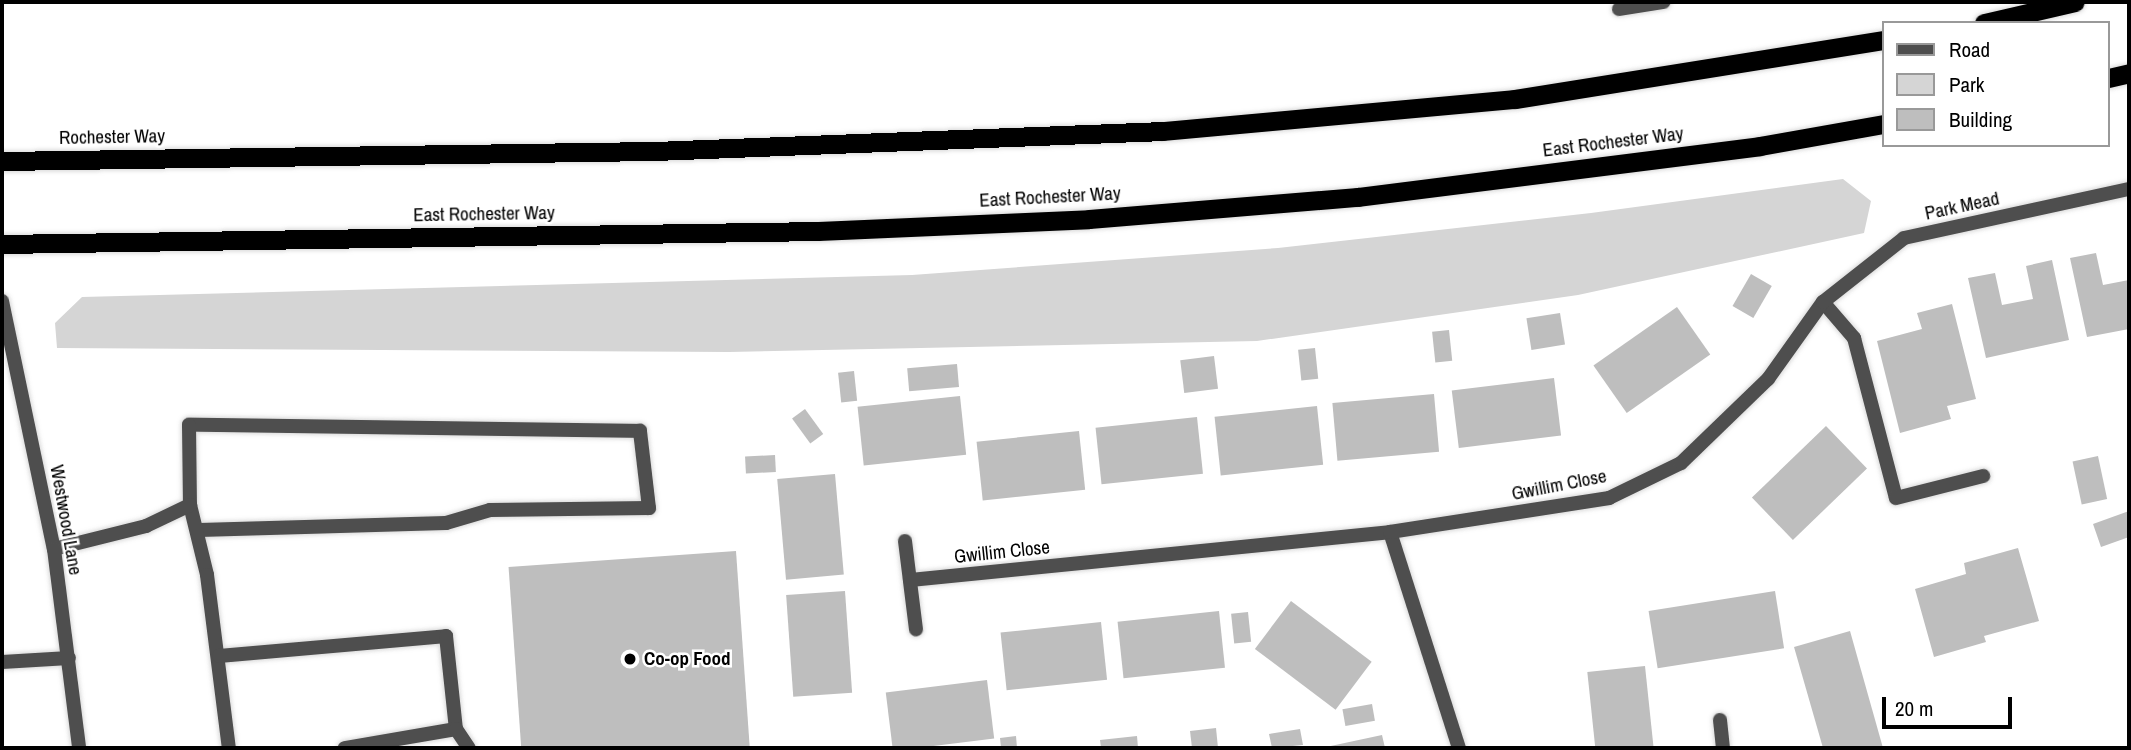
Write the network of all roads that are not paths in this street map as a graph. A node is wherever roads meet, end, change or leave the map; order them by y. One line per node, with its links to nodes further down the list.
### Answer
1 (1662, 2): 3 (street)
2 (2075, 2): 4 (highway)
3 (1619, 9)
4 (1993, 21)
5 (1882, 40): 9 (highway, Rochester Way)
6 (2129, 73): 7 (highway)
7 (2110, 78)
8 (1882, 124): 11 (highway, East Rochester Way)
9 (2, 161)
10 (2129, 189): 13 (street, Park Mead)
11 (2, 244)
12 (2, 301): 19 (street, Westwood Lane)
13 (1823, 302): 14 (street); 17 (street, Gwillim Close)
14 (1983, 476)
15 (190, 505): 16 (street); 16 (street); 19 (street)
16 (199, 530): 22 (street)
17 (1390, 532): 20 (street, Gwillim Close); 31 (street)
18 (905, 541): 20 (street)
19 (54, 549): 23 (street, Westwood Lane)
20 (910, 580): 21 (street)
21 (916, 629)
22 (219, 656): 26 (street); 28 (street)
23 (69, 658): 24 (street); 27 (street, Westwood Lane)
24 (2, 662)
25 (1720, 720): 32 (street)
26 (456, 729): 29 (street); 30 (street)
27 (79, 748)
28 (229, 748)
29 (345, 748)
30 (469, 748)
31 (1459, 748)
32 (1723, 748)

